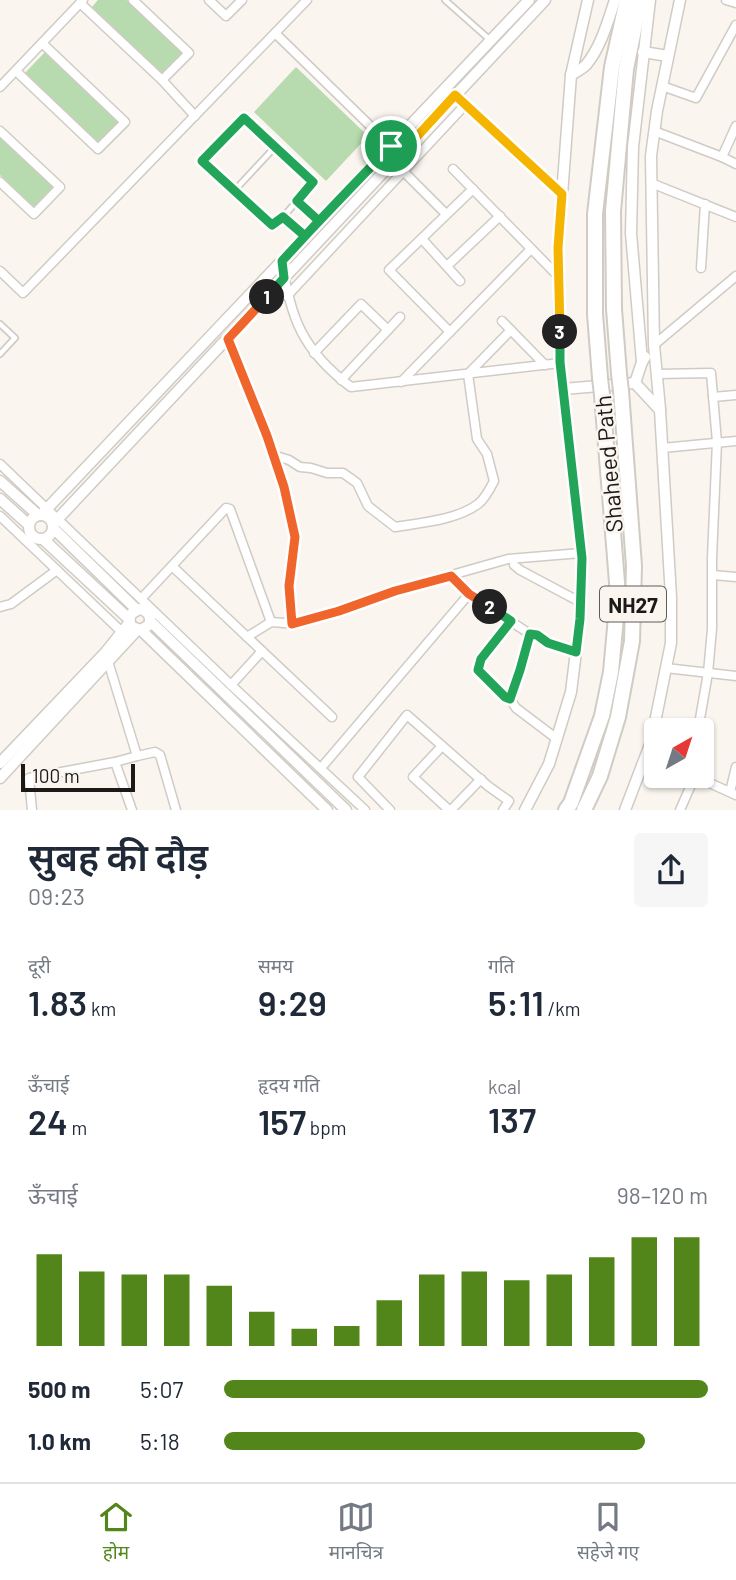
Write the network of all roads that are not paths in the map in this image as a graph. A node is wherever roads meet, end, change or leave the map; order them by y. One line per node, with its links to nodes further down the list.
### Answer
1 (133, 0): 24 (street)
2 (209, 0): 3 (street)
3 (242, 0)
4 (307, 0): 17 (street)
5 (445, 0): 18 (lane)
6 (528, 0): 18 (street)
7 (545, 0): 28 (street)
8 (588, 0): 23 (street)
9 (619, 0): 23 (street); 155 (highway, Shaheed Path / NH27, bridge)
10 (640, 0): 156 (highway, Shaheed Path / NH27, bridge)
11 (650, 0): 20 (street)
12 (680, 0): 21 (street)
13 (726, 0): 15 (street)
14 (82, 1): 19 (street); 24 (street)
15 (736, 4)
16 (736, 25): 25 (street)
17 (275, 33): 30 (street); 34 (street)
18 (491, 40): 27 (street)
19 (42, 43): 22 (street); 22 (street)
20 (643, 52): 21 (street); 67 (street)
21 (668, 56): 25 (street)
22 (16, 71): 26 (street)
23 (571, 75): 45 (street)
24 (162, 80): 30 (street)
25 (662, 86): 33 (street)
26 (0, 87)
27 (446, 88): 28 (street); 34 (street)
28 (455, 95): 29 (street); 36 (street)
29 (465, 105): 40 (street); 45 (street)
30 (195, 116): 59 (street)
31 (736, 126): 37 (street)
32 (0, 131): 41 (street)
33 (654, 131): 37 (street); 42 (street)
34 (391, 146): 36 (street); 52 (street)
35 (275, 147): 44 (lane); 44 (lane); 46 (lane)
36 (400, 155): 62 (street)
37 (722, 158): 38 (street)
38 (736, 164)
39 (453, 169): 43 (street)
40 (403, 171): 48 (street); 64 (street)
41 (0, 182)
42 (651, 183): 47 (street); 68 (street)
43 (473, 189): 48 (street); 49 (street)
44 (234, 191): 50 (lane)
45 (562, 194): 61 (street)
46 (297, 201): 50 (lane); 52 (lane)
47 (705, 204): 51 (street); 58 (street)
48 (446, 214): 54 (street)
49 (499, 216): 55 (street); 57 (street)
50 (283, 217): 53 (lane)
51 (736, 217)
52 (319, 221): 53 (street)
53 (305, 236): 56 (street)
54 (422, 239): 57 (street); 74 (street)
55 (531, 249): 61 (street); 74 (street)
56 (282, 261): 62 (street); 65 (street)
57 (447, 266): 63 (street)
58 (701, 268)
59 (0, 271)
60 (736, 276): 76 (street)
61 (559, 277): 79 (street)
62 (284, 278): 64 (street); 69 (street)
63 (460, 281)
64 (287, 296): 77 (street)
65 (235, 310): 69 (street); 98 (street)
66 (400, 317): 72 (street)
67 (638, 318): 68 (street); 80 (street)
68 (653, 318): 76 (street)
69 (245, 320): 75 (street)
70 (502, 321): 73 (street)
71 (0, 324): 78 (lane)
72 (388, 330): 77 (street); 84 (street)
73 (511, 330): 81 (street); 82 (street)
74 (450, 332): 85 (street)
75 (228, 339): 94 (street); 100 (street)
76 (654, 345): 80 (street); 83 (street)
77 (314, 353): 84 (street)
78 (0, 355)
79 (560, 362): 81 (street); 87 (street)
80 (642, 362): 86 (street)
81 (545, 365): 82 (street)
82 (468, 374): 85 (street); 94 (street)
83 (657, 374): 89 (street); 90 (street)
84 (341, 380): 85 (street)
85 (401, 382)
86 (635, 383): 87 (street); 90 (street)
87 (563, 388): 103 (street)
88 (736, 395): 89 (street)
89 (713, 397): 92 (street)
90 (660, 410): 93 (street)
91 (736, 441): 92 (street)
92 (717, 442): 93 (street); 107 (street)
93 (662, 448): 126 (street)
94 (273, 455): 118 (street)
95 (0, 464): 98 (street)
96 (0, 481): 98 (street)
97 (0, 499): 101 (street)
98 (42, 513): 100 (street); 101 (street)
99 (0, 516): 106 (street)
100 (54, 524): 102 (street); 111 (street); 114 (street)
101 (29, 525): 102 (street)
102 (43, 539): 119 (street)
103 (581, 553): 108 (street); 112 (street)
104 (514, 565): 112 (street)
105 (172, 566): 111 (street); 117 (street); 122 (street)
106 (57, 570): 113 (street); 121 (street)
107 (713, 575): 109 (street); 127 (street)
108 (451, 576): 110 (street); 118 (street)
109 (736, 577)
110 (469, 594): 116 (street); 139 (street)
111 (141, 599): 129 (street)
112 (580, 602): 124 (street)
113 (0, 607)
114 (137, 610): 115 (street); 119 (street)
115 (150, 621): 119 (street); 149 (street)
116 (511, 621): 120 (street); 130 (street)
117 (271, 622): 118 (street); 122 (street)
118 (292, 624)
119 (134, 625): 121 (street); 148 (street)
120 (530, 634): 124 (street); 130 (street)
121 (126, 636): 125 (street)
122 (247, 637): 123 (street)
123 (262, 651): 129 (street); 131 (street)
124 (576, 652): 133 (street)
125 (107, 657): 135 (street); 137 (street); 140 (street)
126 (666, 668): 127 (street); 157 (street)
127 (708, 673): 128 (street); 132 (street)
128 (736, 677)
129 (231, 685): 139 (street)
130 (510, 699): 133 (street)
131 (332, 717)
132 (700, 718)
133 (556, 739): 154 (street)
134 (442, 746): 141 (street); 151 (street); 152 (street)
135 (137, 756): 136 (street); 147 (street)
136 (115, 762): 145 (street); 146 (street)
137 (0, 763)
138 (736, 767): 144 (street)
139 (321, 768): 150 (street)
140 (0, 778)
141 (481, 779): 152 (street); 153 (street)
142 (714, 785): 144 (street)
143 (690, 788): 158 (street)
144 (733, 794)
145 (32, 810)
146 (132, 810)
147 (176, 810)
148 (327, 810)
149 (346, 810)
150 (365, 810)
151 (390, 810)
152 (450, 810)
153 (503, 810)
154 (525, 810)
155 (566, 810)
156 (584, 810)
157 (625, 810)
158 (680, 810)

